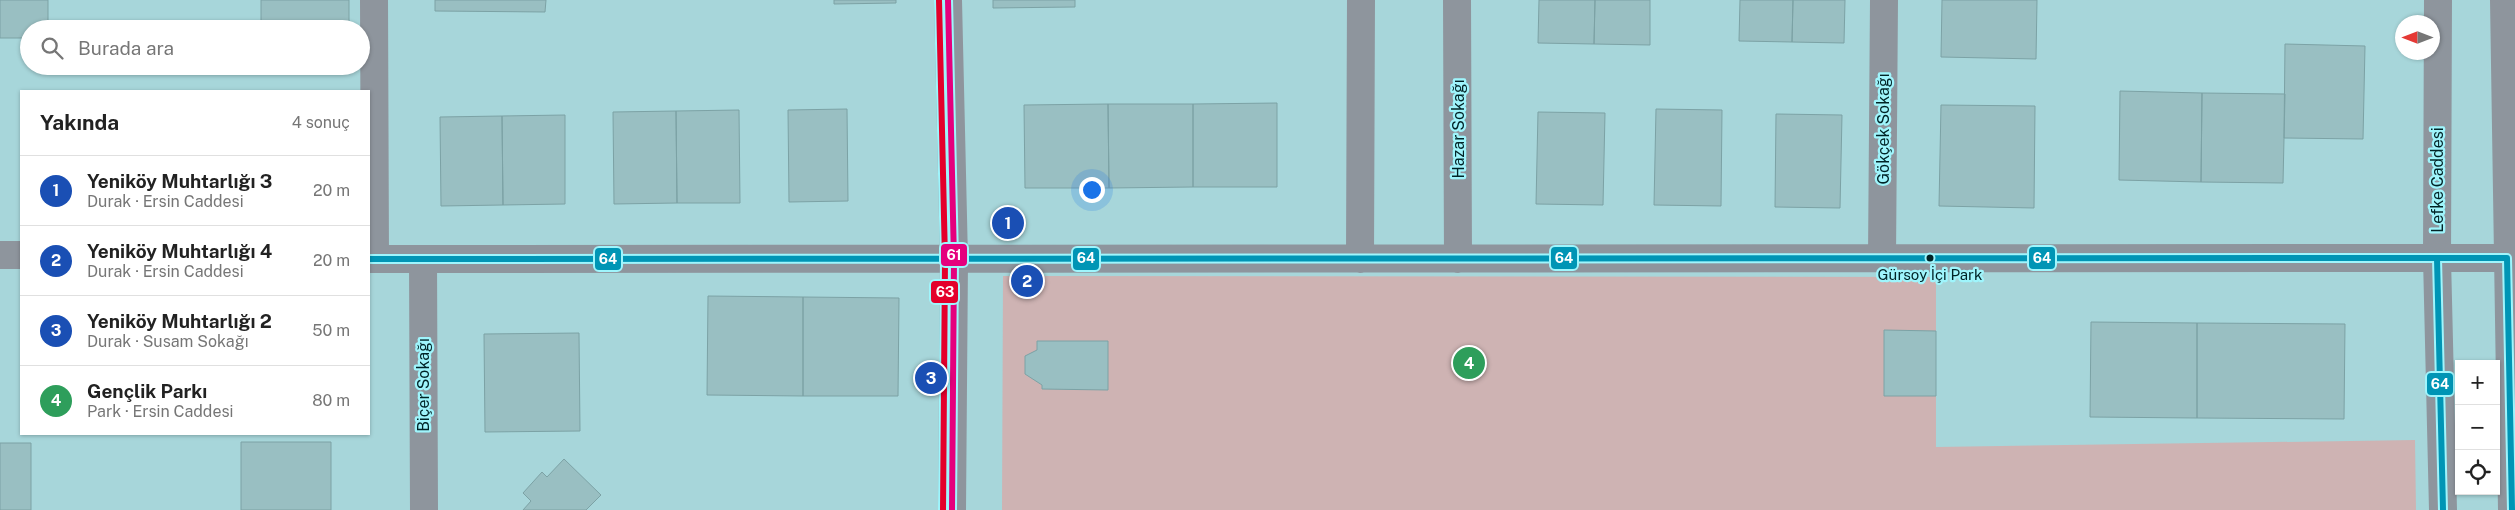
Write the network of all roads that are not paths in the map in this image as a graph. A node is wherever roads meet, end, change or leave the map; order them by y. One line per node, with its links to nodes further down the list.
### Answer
1 (374, 0): 13 (street)
2 (948, 0): 17 (street)
3 (1361, 0): 15 (street)
4 (1457, 0): 16 (street, Hazar Sokağı)
5 (1884, 0): 10 (street, Gökçek Sokağı)
6 (2438, 0): 11 (street, Lefke Caddesi)
7 (2508, 15): 12 (street)
8 (0, 255): 9 (street)
9 (20, 255)
10 (1882, 258): 11 (street); 16 (street)
11 (2437, 258): 12 (street); 20 (street, Lefke Caddesi)
12 (2507, 258): 21 (street)
13 (372, 259): 14 (street)
14 (423, 259): 17 (street); 18 (street, Biçer Sokağı)
15 (1360, 259): 16 (street); 17 (street)
16 (1458, 259)
17 (954, 260): 19 (street)
18 (424, 510)
19 (952, 510)
20 (2443, 510)
21 (2512, 510)

